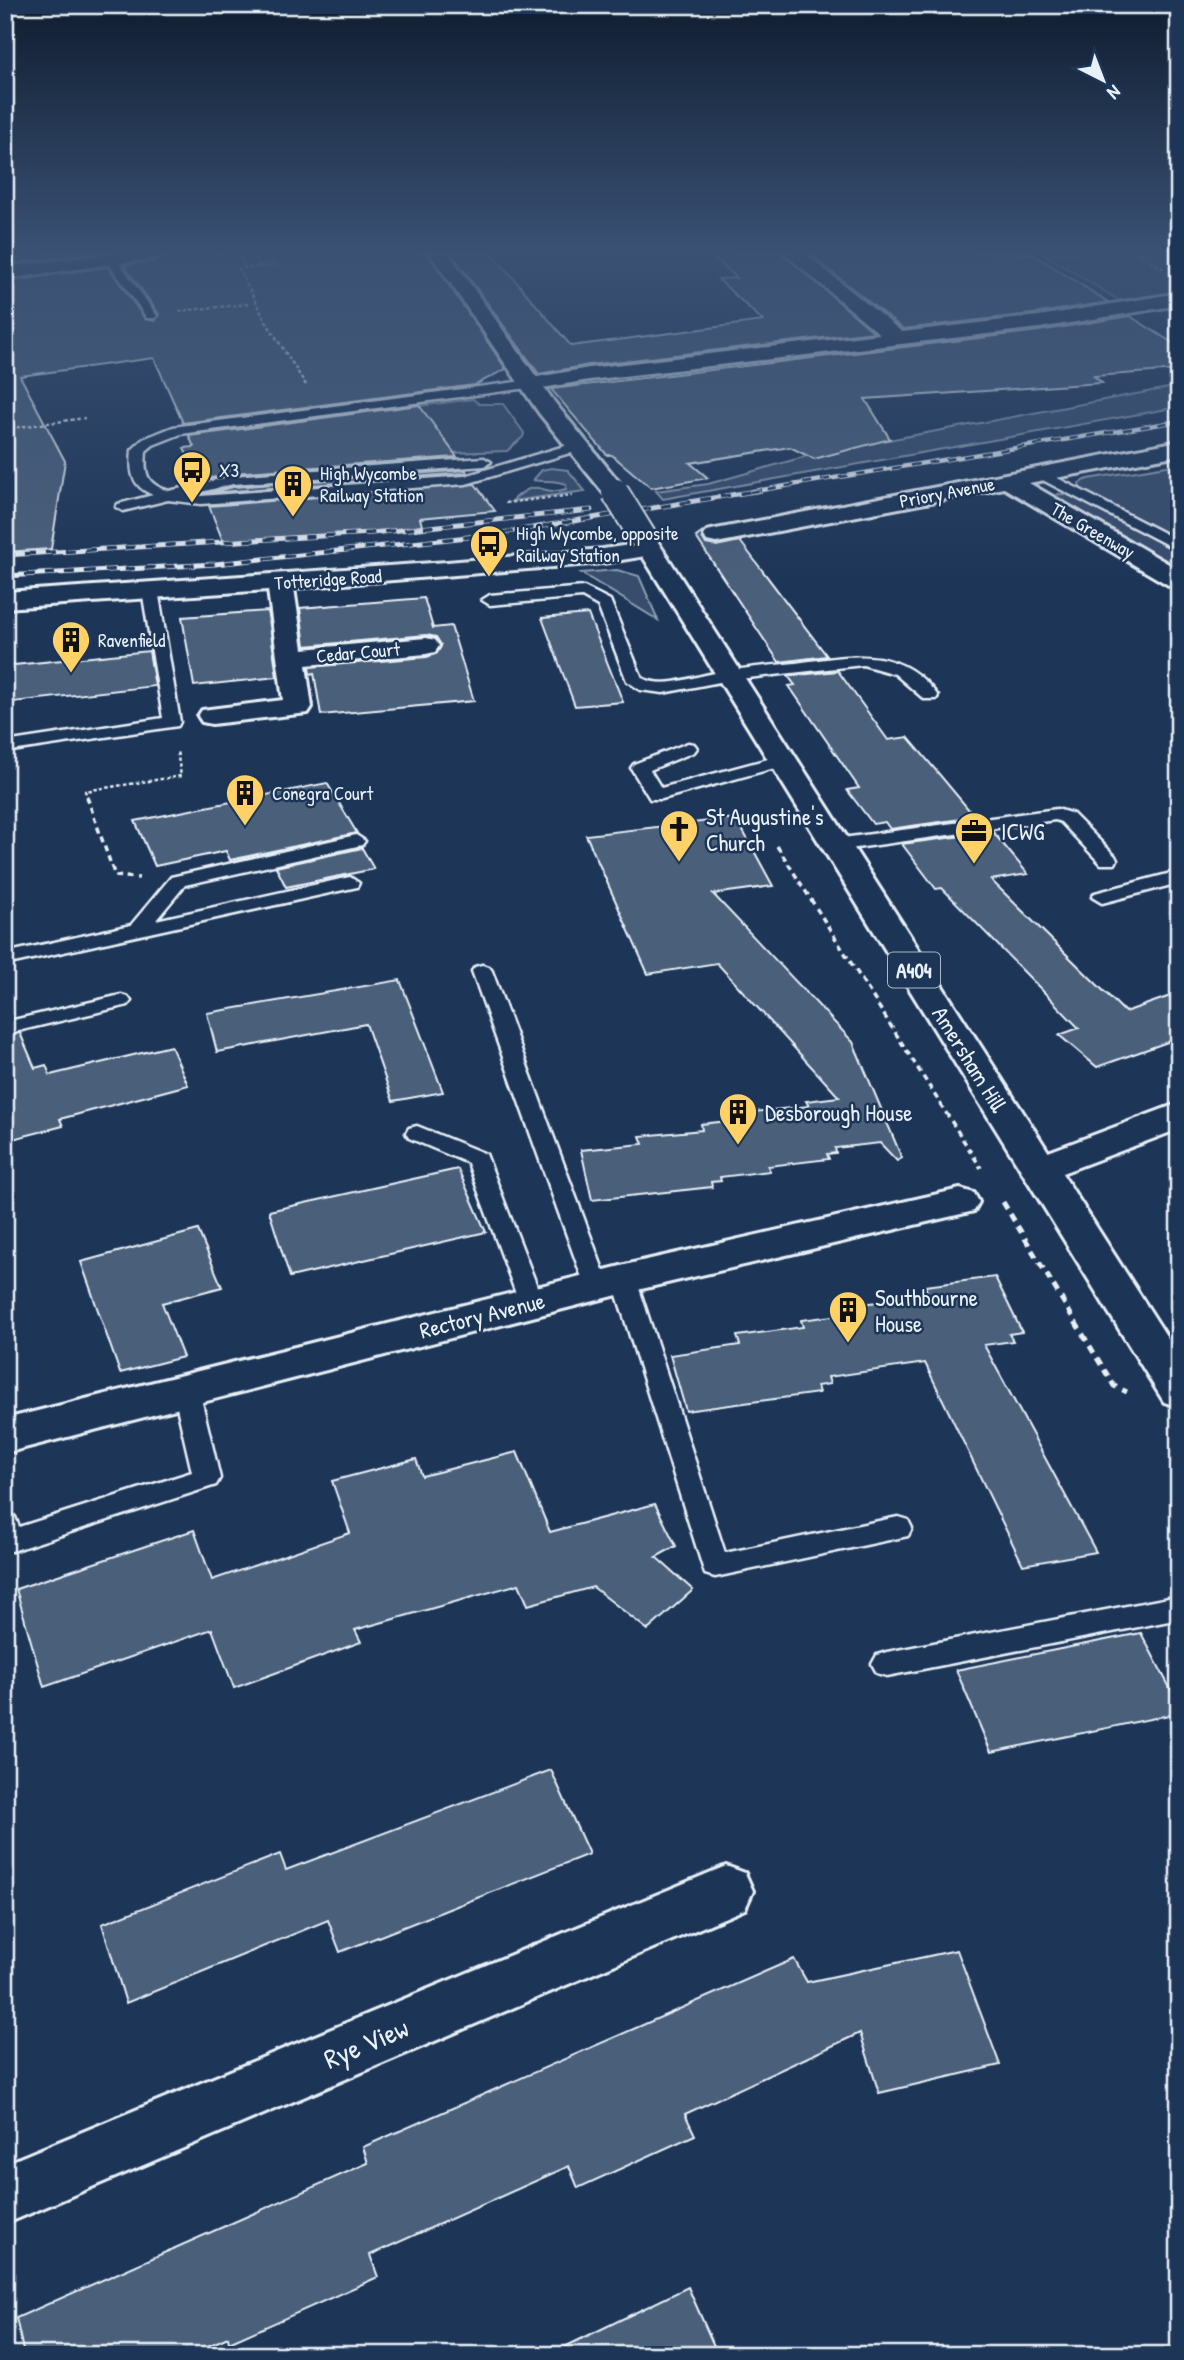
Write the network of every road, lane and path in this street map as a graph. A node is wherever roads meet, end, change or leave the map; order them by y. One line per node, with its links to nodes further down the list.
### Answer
1 (292, 363): 5 (path)
2 (516, 363): 4 (street, A404)
3 (685, 363): 4 (street)
4 (531, 384): 8 (street, A404); 12 (lane)
5 (310, 392)
6 (85, 418): 7 (path)
7 (5, 429)
8 (578, 446): 12 (lane); 17 (street, A404, bridge)
9 (1179, 448): 10 (street, Priory Avenue)
10 (1040, 473): 11 (street, Priory Avenue); 18 (lane)
11 (1007, 480): 16 (street, Priory Avenue); 19 (street, The Greenway)
12 (168, 495): 15 (lane)
13 (572, 496): 14 (path)
14 (505, 503)
15 (123, 507)
16 (716, 536)
17 (647, 544): 20 (street, Totteridge Road); 26 (street, Amersham Hill / A404)
18 (1179, 547)
19 (1179, 581)
20 (280, 582): 21 (street, Totteridge Road); 25 (street, Cedar Court)
21 (150, 590): 22 (street, Totteridge Road); 29 (lane)
22 (5, 600)
23 (490, 600): 26 (lane)
24 (426, 646): 25 (street, Cedar Court)
25 (291, 658): 28 (street, Cedar Court)
26 (730, 675): 27 (lane); 32 (street, Amersham Hill / A404)
27 (930, 696)
28 (212, 716)
29 (172, 722): 30 (lane); 38 (path)
30 (5, 747)
31 (688, 748): 32 (lane)
32 (783, 760): 34 (street, Amersham Hill / A404)
33 (356, 841): 38 (lane)
34 (835, 845): 36 (lane); 48 (street, Amersham Hill / A404)
35 (777, 846): 49 (path)
36 (1108, 859)
37 (1179, 877): 40 (lane)
38 (178, 881): 41 (lane)
39 (350, 883): 41 (lane)
40 (1102, 897)
41 (140, 927): 42 (lane)
42 (5, 959)
43 (482, 971): 50 (lane)
44 (121, 1001): 45 (lane)
45 (5, 1028)
46 (1179, 1115): 48 (street)
47 (417, 1133): 51 (lane)
48 (1041, 1169): 53 (street, Amersham Hill / A404)
49 (979, 1199): 50 (street, Rectory Avenue); 54 (path)
50 (610, 1282): 51 (street, Rectory Avenue); 57 (lane)
51 (531, 1302): 52 (street, Rectory Avenue)
52 (186, 1390): 55 (street, Rectory Avenue); 56 (lane)
53 (1179, 1391)
54 (1140, 1397)
55 (5, 1436)
56 (5, 1525)
57 (898, 1528)
58 (1179, 1607): 59 (lane)
59 (887, 1664)
60 (726, 1891): 61 (street, Rye View)
61 (5, 2194)

